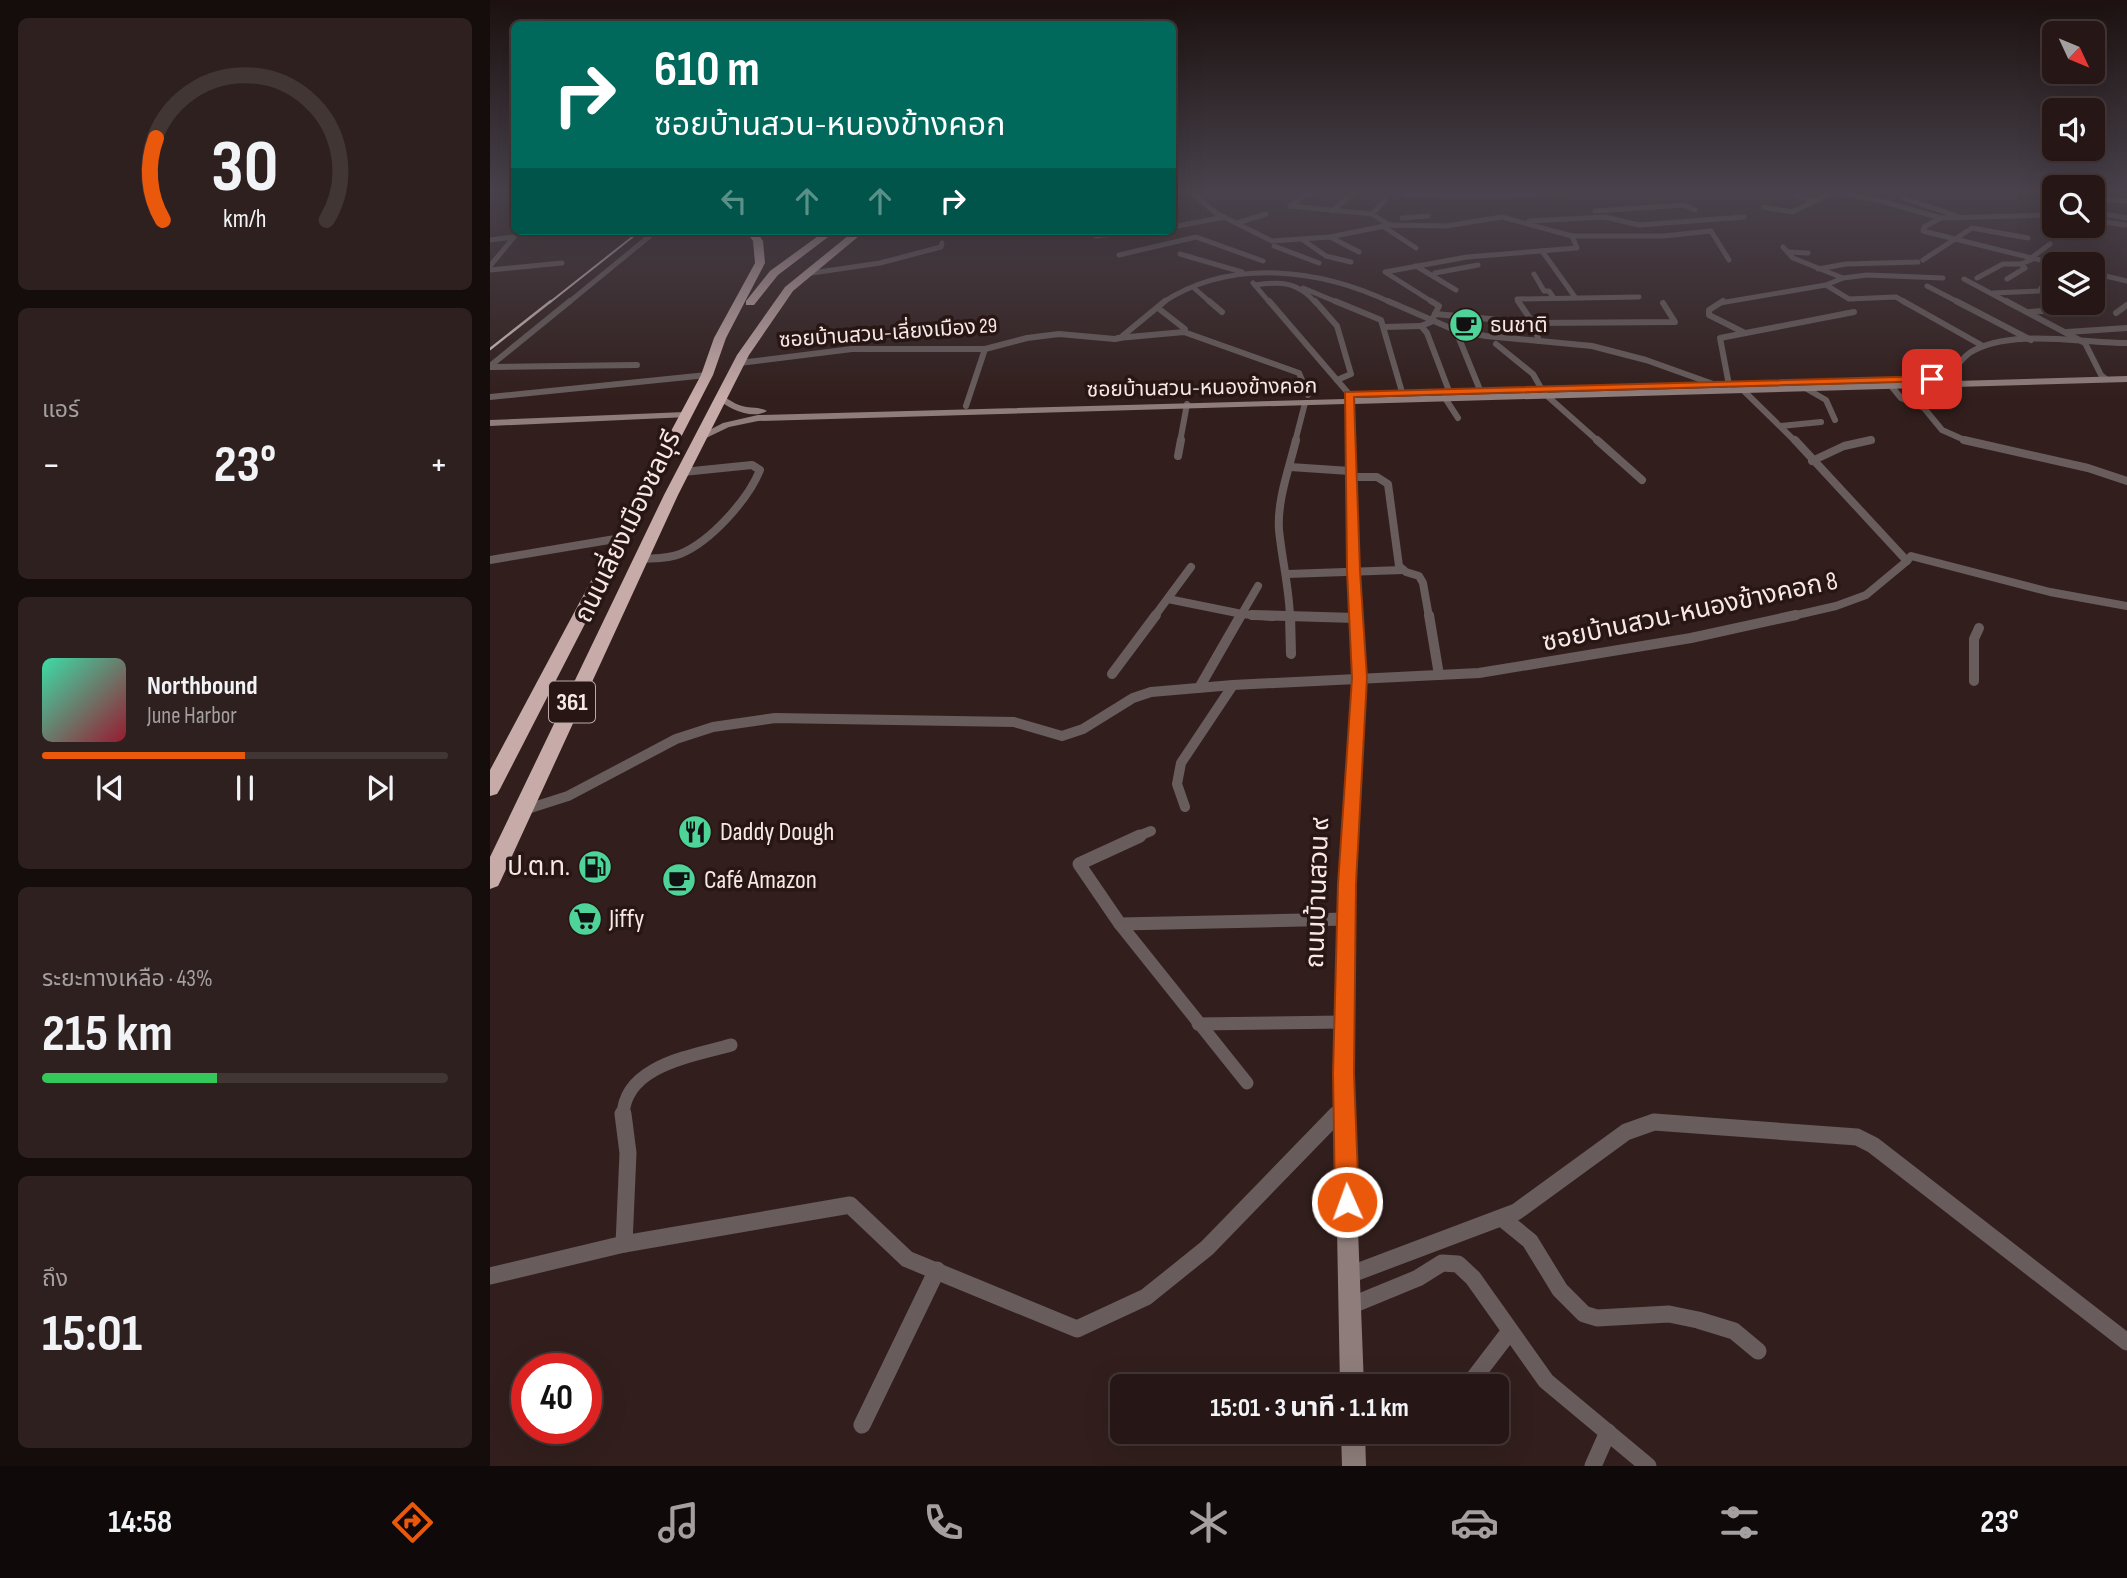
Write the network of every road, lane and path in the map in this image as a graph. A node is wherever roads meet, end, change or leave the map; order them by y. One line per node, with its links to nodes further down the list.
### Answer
1 (539, 260): 22 (street)
2 (620, 260): 79 (street)
3 (760, 260): 80 (highway, ถนนเลี่ยงเมืองชลบุรี / 361)
4 (791, 260): 80 (highway)
5 (808, 260): 77 (highway)
6 (822, 260): 29 (highway, ถนนเลี่ยงเมืองชลบุรี / 361)
7 (889, 260): 29 (street)
8 (1202, 260): 27 (street)
9 (1313, 260): 18 (street)
10 (1449, 260): 23 (street)
11 (1451, 260): 24 (street)
12 (1549, 260): 45 (street)
13 (1799, 260): 25 (street)
14 (1922, 260): 25 (street)
15 (2030, 260): 19 (street)
16 (1263, 261): 26 (street)
17 (562, 263): 22 (street)
18 (1319, 263)
19 (2021, 264): 34 (street); 36 (street)
20 (491, 265): 22 (street)
21 (1478, 265): 24 (street)
22 (534, 266)
23 (1416, 266): 44 (street); 59 (street)
24 (1464, 268): 28 (street)
25 (1818, 269): 32 (street)
26 (1274, 271): 27 (street); 60 (street)
27 (1245, 273): 38 (street); 41 (street)
28 (1435, 273)
29 (805, 274): 77 (highway, ถนนเลี่ยงเมืองชลบุรี / 361)
30 (1534, 274): 47 (street)
31 (2105, 276): 37 (street)
32 (1843, 278): 33 (street); 39 (street)
33 (1943, 278)
34 (1977, 278)
35 (1964, 279): 46 (street)
36 (2007, 279)
37 (2127, 281)
38 (1255, 285): 42 (street); 84 (street)
39 (1826, 285): 68 (street); 75 (street)
40 (1927, 286): 70 (street)
41 (1194, 288): 53 (street); 55 (street)
42 (1303, 288): 63 (street); 84 (street)
43 (2042, 288): 46 (street)
44 (1456, 290)
45 (1570, 290): 48 (street); 49 (street)
46 (1992, 293): 57 (street)
47 (1553, 297): 48 (street); 61 (street)
48 (1575, 297): 49 (street)
49 (1593, 297): 50 (street)
50 (1639, 297)
51 (1663, 303): 61 (street)
52 (2127, 304): 58 (street)
53 (1158, 307): 65 (street); 69 (street)
54 (2042, 311): 57 (street)
55 (1222, 312)
56 (1854, 312): 68 (street)
57 (2028, 312): 67 (street)
58 (2116, 313)
59 (1435, 314): 60 (street); 61 (street)
60 (1431, 322): 62 (street); 66 (street)
61 (1533, 323): 71 (street)
62 (1421, 326): 63 (street); 93 (street)
63 (1384, 327): 92 (street)
64 (2127, 328): 67 (street)
65 (1184, 331): 69 (street, ซอยบ้านสวน-เลี่ยงเมือง 29); 97 (street)
66 (1456, 331): 71 (street); 89 (street)
67 (2066, 332): 72 (street)
68 (1744, 333): 85 (street)
69 (1120, 337): 76 (street, ซอยบ้านสวน-เลี่ยงเมือง 29)
70 (2032, 340): 72 (street); 75 (street)
71 (1539, 341): 86 (street)
72 (2085, 343): 73 (street); 82 (street)
73 (2127, 343)
74 (1496, 344): 90 (street)
75 (1983, 346): 83 (street)
76 (985, 349): 77 (street, ซอยบ้านสวน-เลี่ยงเมือง 29); 99 (street)
77 (741, 359): 95 (highway, ถนนเลี่ยงเมืองชลบุรี / 361)
78 (637, 365): 79 (street)
79 (490, 367)
80 (708, 372): 94 (street); 100 (highway, ถนนเลี่ยงเมืองชลบุรี / 361)
81 (2127, 376): 82 (main road, ซอยบ้านสวน-หนองข้างคอก)
82 (2104, 377): 83 (main road, ซอยบ้านสวน-หนองข้างคอก); 88 (main road, ซอยบ้านสวน-หนองข้างคอก)
83 (1956, 379): 87 (main road, ซอยบ้านสวน-หนองข้างคอก)
84 (1337, 380): 96 (street)
85 (1730, 384): 86 (main road, ซอยบ้านสวน-หนองข้างคอก); 87 (main road, ซอยบ้านสวน-หนองข้างคอก)
86 (1716, 385): 90 (main road, ซอยบ้านสวน-หนองข้างคอก)
87 (1812, 386): 88 (main road, ซอยบ้านสวน-หนองข้างคอก); 91 (main road, ซอยบ้านสวน-หนองข้างคอก); 102 (street)
88 (1892, 387): 114 (street)
89 (1480, 390): 90 (main road, ซอยบ้านสวน-หนองข้างคอก); 93 (main road, ซอยบ้านสวน-หนองข้างคอก)
90 (1543, 391): 91 (main road, ซอยบ้านสวน-หนองข้างคอก); 93 (main road, ซอยบ้านสวน-หนองข้างคอก); 113 (street)
91 (1744, 391): 105 (street)
92 (1402, 392): 93 (main road, ซอยบ้านสวน-หนองข้างคอก); 96 (main road, ซอยบ้านสวน-หนองข้างคอก)
93 (1447, 395): 96 (main road, ซอยบ้านสวน-หนองข้างคอก); 101 (street)
94 (490, 397)
95 (721, 398): 99 (main road, ซอยบ้านสวน-หนองข้างคอก); 106 (highway, ถนนเลี่ยงเมืองชลบุรี / 361)
96 (1348, 398): 97 (main road, ซอยบ้านสวน-หนองข้างคอก); 112 (main road, ถนนบ้านสวน ๙)
97 (1306, 399): 98 (main road, ซอยบ้านสวน-หนองข้างคอก); 99 (main road, ซอยบ้านสวน-หนองข้างคอก); 110 (street)
98 (1187, 404): 106 (main road, ซอยบ้านสวน-หนองข้างคอก); 108 (street)
99 (966, 405)
100 (685, 415): 104 (main road); 115 (highway, ถนนเลี่ยงเมืองชลบุรี / 361)
101 (1458, 418)
102 (1835, 420)
103 (1821, 422): 105 (street)
104 (490, 423)
105 (1781, 425): 109 (street)
106 (701, 437): 111 (highway, ถนนเลี่ยงเมืองชลบุรี / 361)
107 (1871, 440): 109 (street)
108 (1178, 456)
109 (1812, 461): 118 (street)
110 (1290, 467): 112 (street); 122 (street)
111 (683, 472): 116 (highway, ถนนเลี่ยงเมืองชลบุรี / 361); 116 (street)
112 (1351, 474): 120 (street); 121 (main road, ถนนบ้านสวน ๙)
113 (1642, 480)
114 (2127, 481)
115 (621, 538): 117 (street); 137 (highway, ถนนเลี่ยงเมืองชลบุรี / 361)
116 (641, 559): 139 (highway, ถนนเลี่ยงเมืองชลบุรี / 361)
117 (490, 560)
118 (1907, 561): 125 (street); 132 (street, ซอยบ้านสวน-หนองข้างคอก 8)
119 (1191, 567): 124 (street)
120 (1403, 570): 121 (street); 132 (street)
121 (1354, 571): 122 (street); 128 (main road, ถนนบ้านสวน ๙)
122 (1287, 574): 127 (street)
123 (1258, 586): 126 (street)
124 (1167, 598): 126 (street); 131 (street)
125 (2127, 606)
126 (1242, 614): 127 (street); 136 (street)
127 (1289, 618): 128 (street); 130 (street)
128 (1356, 618): 133 (main road, ถนนบ้านสวน ๙)
129 (1979, 628): 134 (street)
130 (1291, 654)
131 (1112, 674)
132 (1438, 675): 133 (street, ซอยบ้านสวน-หนองข้างคอก 8)
133 (1360, 678): 135 (street, ซอยบ้านสวน-หนองข้างคอก 8); 142 (main road, ถนนบ้านสวน ๙)
134 (1974, 681)
135 (1233, 685): 136 (street, ซอยบ้านสวน-หนองข้างคอก 8); 138 (street)
136 (1199, 688): 139 (street, ซอยบ้านสวน-หนองข้างคอก 8)
137 (490, 789)
138 (1185, 807)
139 (520, 811): 141 (highway, ถนนเลี่ยงเมืองชลบุรี / 361)
140 (1152, 831): 143 (street)
141 (490, 880)
142 (1346, 919): 143 (street); 144 (main road, ถนนบ้านสวน ๙)
143 (1120, 924): 145 (street)
144 (1344, 1022): 145 (street); 148 (main road, ถนนบ้านสวน ๙)
145 (1198, 1024): 147 (street)
146 (731, 1045): 150 (street)
147 (1247, 1083)
148 (1344, 1107): 151 (street); 152 (main road, ถนนบ้านสวน ๙)
149 (1503, 1219): 152 (street); 156 (street); 157 (street)
150 (624, 1244): 151 (street); 153 (street)
151 (937, 1270): 160 (street)
152 (1349, 1275): 154 (main road, ถนนบ้านสวน ๙)
153 (490, 1276)
154 (1350, 1306): 155 (street); 158 (main road, ถนนบ้านสวน ๙)
155 (1510, 1331): 159 (street); 161 (street)
156 (2127, 1342)
157 (1758, 1351)
158 (1352, 1374)
159 (1477, 1374)
160 (862, 1425)
161 (1608, 1432): 164 (street); 165 (street)
162 (1353, 1444): 163 (main road)
163 (1354, 1466)
164 (1593, 1466)
165 (1648, 1466)

